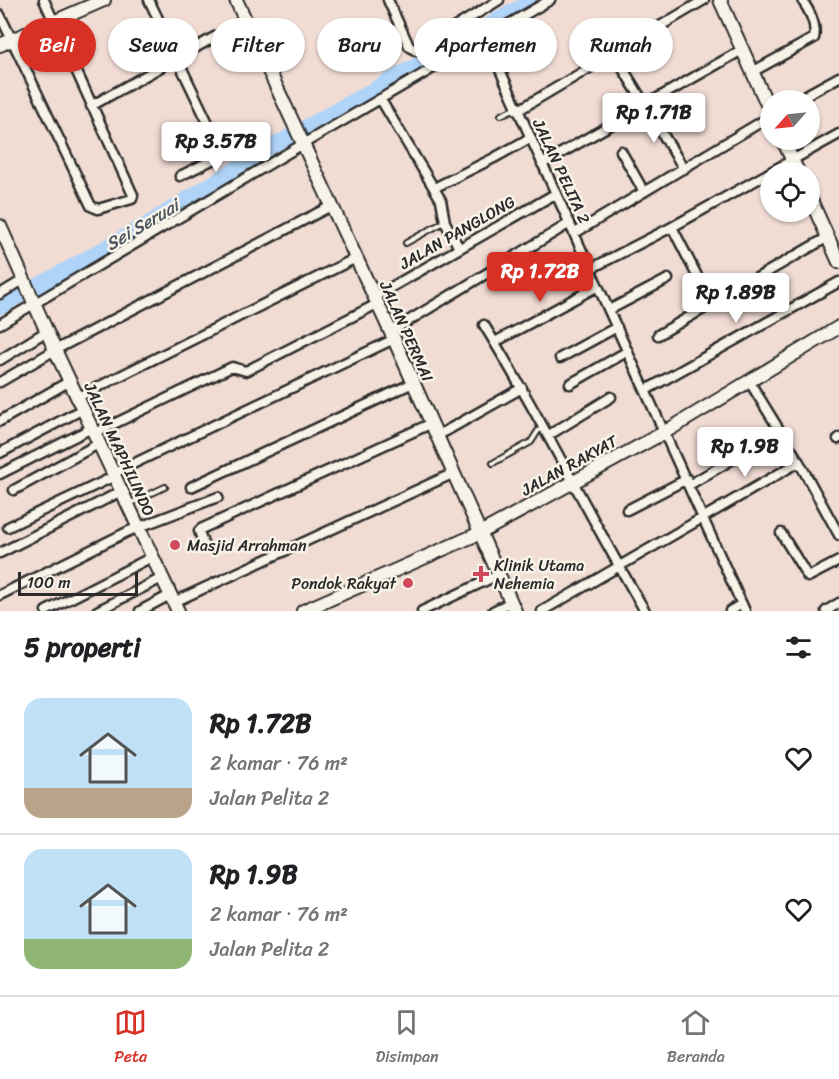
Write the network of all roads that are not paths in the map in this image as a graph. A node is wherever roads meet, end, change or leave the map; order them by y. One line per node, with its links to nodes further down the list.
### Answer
1 (44, 0): 14 (street)
2 (104, 0): 15 (street)
3 (149, 0): 16 (street)
4 (236, 0): 17 (street, JALAN PERMAI)
5 (388, 0): 12 (street)
6 (477, 0): 12 (street)
7 (499, 0): 12 (street)
8 (550, 0): 18 (street)
9 (704, 0): 19 (street)
10 (720, 0): 21 (street)
11 (802, 0): 30 (street)
12 (482, 10)
13 (0, 15): 20 (street)
14 (52, 18)
15 (63, 18)
16 (158, 18)
17 (244, 18)
18 (520, 18)
19 (673, 19)
20 (6, 42): 35 (street)
21 (742, 50): 30 (street); 36 (street)
22 (76, 72): 35 (street)
23 (151, 72): 35 (street)
24 (185, 72): 49 (street)
25 (269, 72): 42 (street, JALAN PERMAI)
26 (429, 72): 34 (street)
27 (500, 72): 37 (street, JALAN PELITA 2)
28 (583, 72): 37 (street)
29 (625, 72): 36 (street)
30 (752, 72): 32 (street)
31 (839, 77): 33 (street)
32 (760, 90)
33 (815, 90)
34 (381, 100): 42 (street); 50 (street)
35 (91, 106)
36 (646, 106): 47 (street); 48 (street)
37 (517, 110): 38 (lane); 41 (street, JALAN PELITA 2)
38 (501, 115)
39 (760, 121): 48 (street)
40 (839, 134): 45 (street)
41 (530, 138): 47 (street, JALAN PELITA 2); 50 (street)
42 (302, 143): 53 (street, JALAN PERMAI); 72 (street)
43 (788, 150): 45 (street)
44 (621, 151): 51 (street)
45 (792, 159): 46 (street); 58 (street)
46 (793, 162)
47 (542, 164): 52 (street, JALAN PELITA 2)
48 (684, 169): 51 (street)
49 (180, 176)
50 (434, 188): 55 (street)
51 (644, 192): 59 (street)
52 (555, 194): 56 (street, JALAN PELITA 2); 62 (street, JALAN PANGLONG)
53 (331, 206): 63 (street, JALAN PERMAI); 83 (street)
54 (820, 217): 60 (street)
55 (445, 222): 61 (lane); 62 (street)
56 (570, 223): 59 (street, JALAN PELITA 2); 81 (street)
57 (0, 226): 67 (street, JALAN MAPHILINDO)
58 (672, 227): 65 (street); 73 (street)
59 (575, 233): 65 (street, JALAN PELITA 2)
60 (833, 242): 64 (street); 73 (street)
61 (406, 243)
62 (459, 248): 71 (street, JALAN PANGLONG)
63 (356, 258): 71 (street, JALAN PERMAI); 95 (street)
64 (839, 262)
65 (590, 269): 69 (street, JALAN PELITA 2)
66 (668, 279): 74 (street)
67 (24, 281): 70 (street); 72 (street, JALAN MAPHILINDO)
68 (839, 282): 93 (street)
69 (598, 286): 74 (street, JALAN PELITA 2); 82 (street)
70 (0, 294)
71 (375, 301): 81 (street, JALAN PERMAI); 100 (street, JALAN PANGLONG)
72 (34, 302): 75 (street); 79 (street, JALAN MAPHILINDO)
73 (711, 303): 80 (street)
74 (609, 310): 77 (street, JALAN PELITA 2)
75 (0, 324)
76 (484, 325): 82 (street)
77 (617, 327): 84 (street, JALAN PELITA 2); 85 (street)
78 (839, 327): 89 (street, JALAN RAKYAT)
79 (46, 332): 83 (street, JALAN MAPHILINDO); 86 (street)
80 (658, 335)
81 (392, 336): 90 (street, JALAN PERMAI); 109 (street)
82 (495, 342): 92 (street)
83 (55, 350): 87 (street); 88 (street, JALAN MAPHILINDO)
84 (628, 351): 91 (street); 93 (street, JALAN PELITA 2)
85 (560, 358)
86 (0, 360)
87 (0, 381)
88 (70, 381): 95 (street, JALAN MAPHILINDO); 96 (street)
89 (749, 381): 99 (street, JALAN RAKYAT); 105 (street)
90 (413, 383): 97 (street, JALAN PERMAI); 113 (street)
91 (570, 384)
92 (522, 388): 98 (street); 102 (street)
93 (646, 390): 99 (street, JALAN PELITA 2)
94 (611, 397): 101 (street)
95 (81, 403): 100 (street, JALAN MAPHILINDO); 104 (street)
96 (0, 421)
97 (430, 424): 102 (street, JALAN PERMAI); 125 (street)
98 (544, 426): 101 (street); 106 (lane)
99 (665, 432): 110 (street, JALAN RAKYAT); 111 (street, JALAN PELITA 2)
100 (96, 435): 108 (street); 109 (street, JALAN MAPHILINDO); 114 (street)
101 (549, 435): 110 (street)
102 (437, 436): 107 (street, JALAN PERMAI)
103 (750, 449): 111 (street)
104 (0, 453)
105 (799, 462): 119 (street); 124 (street)
106 (494, 463)
107 (454, 473): 122 (street, JALAN PERMAI); 133 (street)
108 (0, 474)
109 (114, 475): 115 (street, JALAN MAPHILINDO); 120 (street)
110 (574, 481): 122 (street, JALAN RAKYAT); 129 (street)
111 (688, 482): 118 (street); 119 (street, JALAN PELITA 2)
112 (165, 487): 117 (lane)
113 (191, 487)
114 (14, 490)
115 (122, 491): 117 (street, JALAN MAPHILINDO); 126 (street)
116 (218, 497): 121 (street)
117 (128, 505): 121 (street, JALAN MAPHILINDO)
118 (627, 510)
119 (704, 517): 129 (street); 136 (street, JALAN PELITA 2)
120 (8, 527)
121 (139, 527): 127 (street, JALAN MAPHILINDO); 132 (street)
122 (480, 532): 130 (street, JALAN PERMAI); 140 (street, JALAN RAKYAT)
123 (781, 533): 128 (street)
124 (839, 535)
125 (204, 546)
126 (0, 553)
127 (152, 557): 131 (street, JALAN MAPHILINDO); 137 (street)
128 (839, 561)
129 (618, 566): 143 (street); 144 (street)
130 (498, 575): 135 (street, JALAN PERMAI); 141 (street)
131 (162, 578): 133 (street, JALAN MAPHILINDO); 138 (street)
132 (0, 595)
133 (174, 603): 139 (street)
134 (839, 603): 146 (street)
135 (513, 607): 142 (street)
136 (744, 607): 145 (street)
137 (46, 611)
138 (97, 611)
139 (140, 611)
140 (303, 611)
141 (422, 611)
142 (493, 611)
143 (542, 611)
144 (645, 611)
145 (730, 611)
146 (826, 611)

